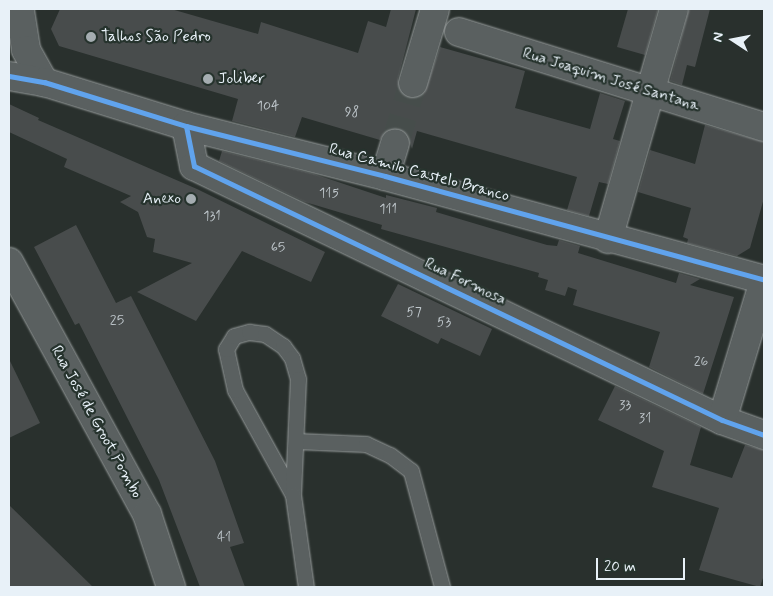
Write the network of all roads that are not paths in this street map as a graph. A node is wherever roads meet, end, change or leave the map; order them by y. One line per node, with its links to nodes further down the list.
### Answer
1 (435, 9): 7 (street)
2 (674, 9): 8 (street)
3 (16, 16): 6 (street)
4 (459, 32): 8 (street, Rua Joaquim José Santana)
5 (9, 76): 6 (street, Rua Camilo Castelo Branco)
6 (44, 82): 9 (street, Rua Camilo Castelo Branco)
7 (413, 83)
8 (650, 92): 10 (street, Rua Joaquim José Santana); 13 (street)
9 (186, 126): 12 (street, Rua Camilo Castelo Branco); 16 (street, Rua Formosa)
10 (764, 127)
11 (394, 144): 12 (street)
12 (385, 176): 13 (street, Rua Camilo Castelo Branco)
13 (608, 238): 15 (street, Rua Camilo Castelo Branco)
14 (9, 262): 20 (street, Rua José de Groot Pombo)
15 (764, 280): 16 (street)
16 (722, 420): 17 (street, Rua Formosa)
17 (764, 435)
18 (296, 441): 19 (lane); 19 (lane); 22 (lane)
19 (293, 495): 21 (lane)
20 (171, 587)
21 (306, 587)
22 (442, 587)

